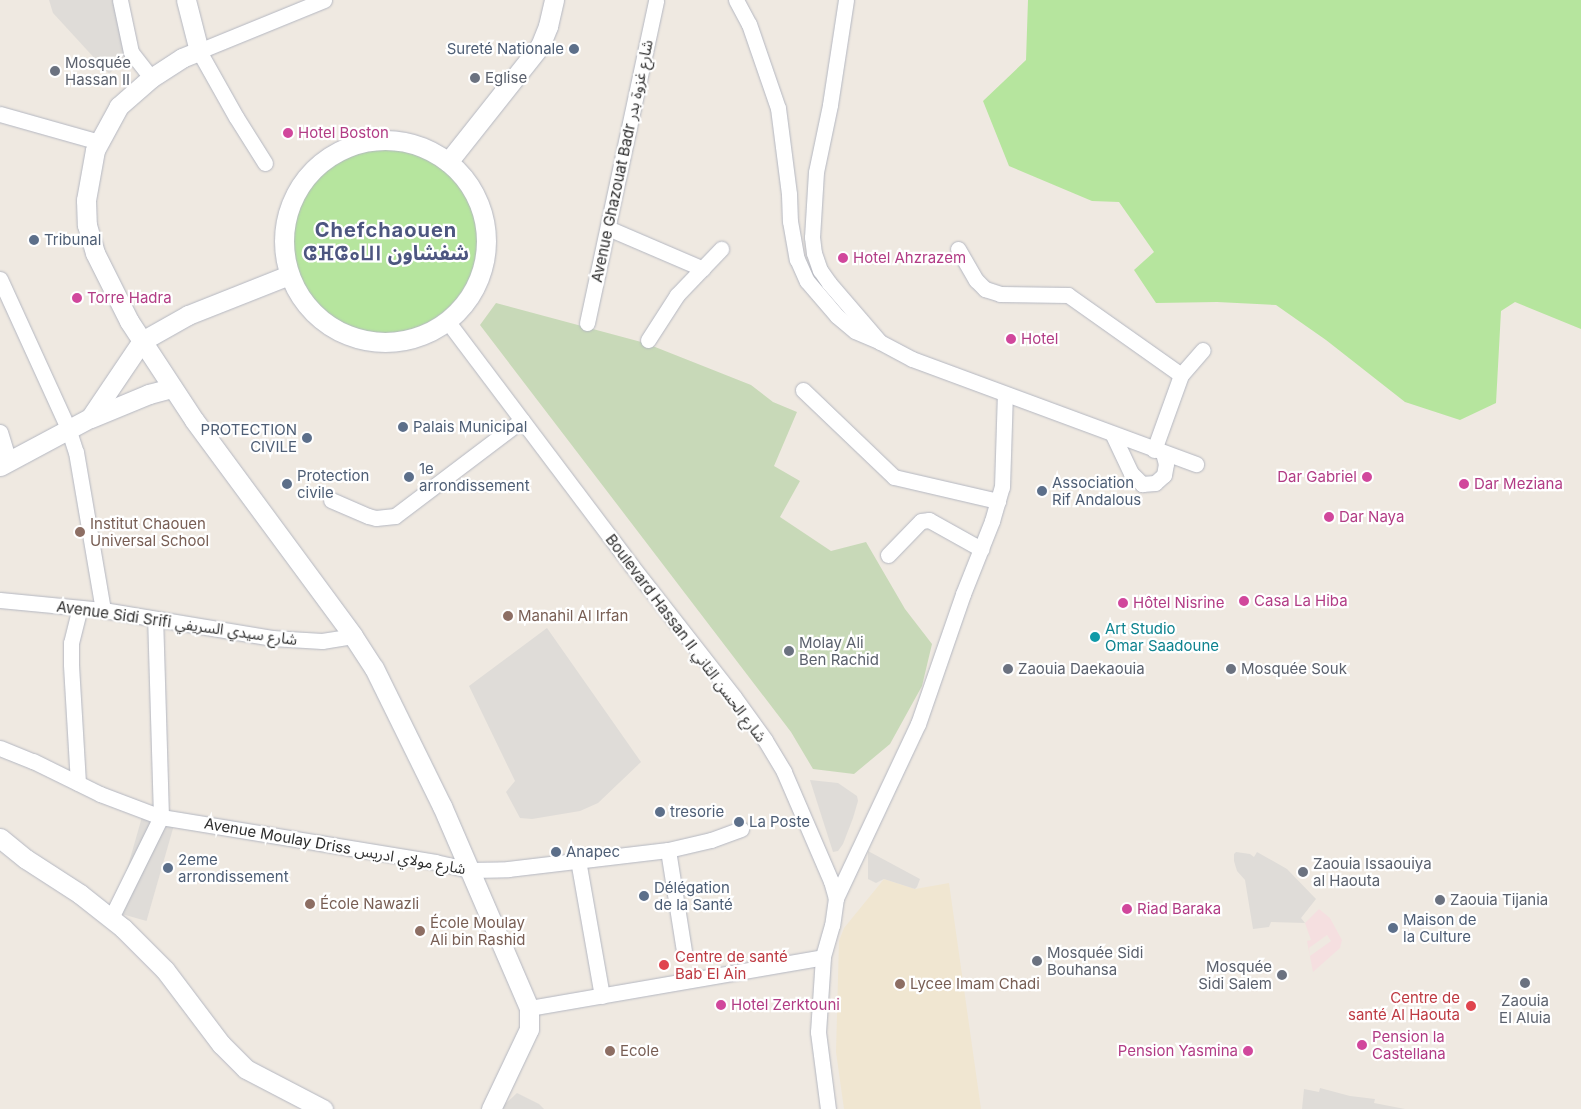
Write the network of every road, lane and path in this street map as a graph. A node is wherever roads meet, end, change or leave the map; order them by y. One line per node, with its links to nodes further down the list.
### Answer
1 (120, 0): 9 (street)
2 (186, 0): 8 (street)
3 (324, 0): 8 (street)
4 (554, 0): 12 (street)
5 (656, 0): 14 (street, Avenue Ghazouat Badr شارع غزوة بدر)
6 (736, 0): 24 (street)
7 (846, 0): 24 (street)
8 (200, 51): 9 (street); 13 (street)
9 (151, 78): 11 (street)
10 (0, 114): 11 (street)
11 (99, 142): 23 (street)
12 (448, 162): 18 (street); 20 (street)
13 (266, 163)
14 (608, 228): 17 (street); 21 (street, Avenue Ghazouat Badr شارع غزوة بدر)
15 (721, 249): 17 (street)
16 (958, 249): 26 (street)
17 (704, 269): 22 (street)
18 (289, 275): 20 (street); 23 (street)
19 (0, 279): 32 (street)
20 (448, 322): 31 (street, Boulevard Hassan II شارع الحسن الثاني)
21 (587, 322)
22 (648, 340)
23 (142, 341): 27 (street); 30 (street)
24 (880, 342): 29 (street)
25 (1203, 350): 26 (street)
26 (1181, 375): 35 (street)
27 (172, 388): 30 (street); 46 (street)
28 (802, 390): 39 (street)
29 (1005, 394): 34 (street); 39 (street)
30 (90, 418): 32 (street)
31 (522, 420): 38 (street); 55 (street, Boulevard Hassan II شارع الحسن الثاني)
32 (68, 428): 36 (street); 44 (street)
33 (0, 432): 36 (street)
34 (1113, 435): 35 (street); 35 (street)
35 (1158, 452): 37 (street)
36 (4, 464)
37 (1196, 464)
38 (330, 500)
39 (998, 501): 40 (street)
40 (980, 549): 41 (street); 55 (street)
41 (888, 555)
42 (0, 600): 43 (street, Avenue Sidi Srifi شارع سيدي السريفي)
43 (80, 608): 44 (street, Avenue Sidi Srifi شارع سيدي السريفي); 48 (street)
44 (103, 610): 45 (street, Avenue Sidi Srifi شارع سيدي السريفي)
45 (155, 620): 46 (street, Avenue Sidi Srifi شارع سيدي السريفي); 49 (street)
46 (353, 636): 54 (street)
47 (0, 748): 48 (street, Avenue Moulay Driss شارع مولاي ادريس)
48 (78, 783): 49 (street, Avenue Moulay Driss شارع مولاي ادريس)
49 (162, 817): 54 (street, Avenue Moulay Driss شارع مولاي ادريس); 56 (street)
50 (741, 829): 52 (street, Avenue Moulay Driss شارع مولاي ادريس)
51 (0, 838): 56 (street)
52 (668, 850): 53 (street, Avenue Moulay Driss شارع مولاي ادريس); 57 (street)
53 (578, 860): 54 (street, Avenue Moulay Driss شارع مولاي ادريس); 59 (street)
54 (469, 870): 60 (street)
55 (836, 898): 58 (street, Boulevard Hassan II شارع الحسن الثاني)
56 (111, 918): 61 (street)
57 (684, 951)
58 (823, 957): 59 (street); 63 (street, Boulevard Hassan II شارع الحسن الثاني)
59 (602, 996): 60 (street)
60 (530, 1008): 62 (street)
61 (323, 1109)
62 (491, 1109)
63 (828, 1109)

